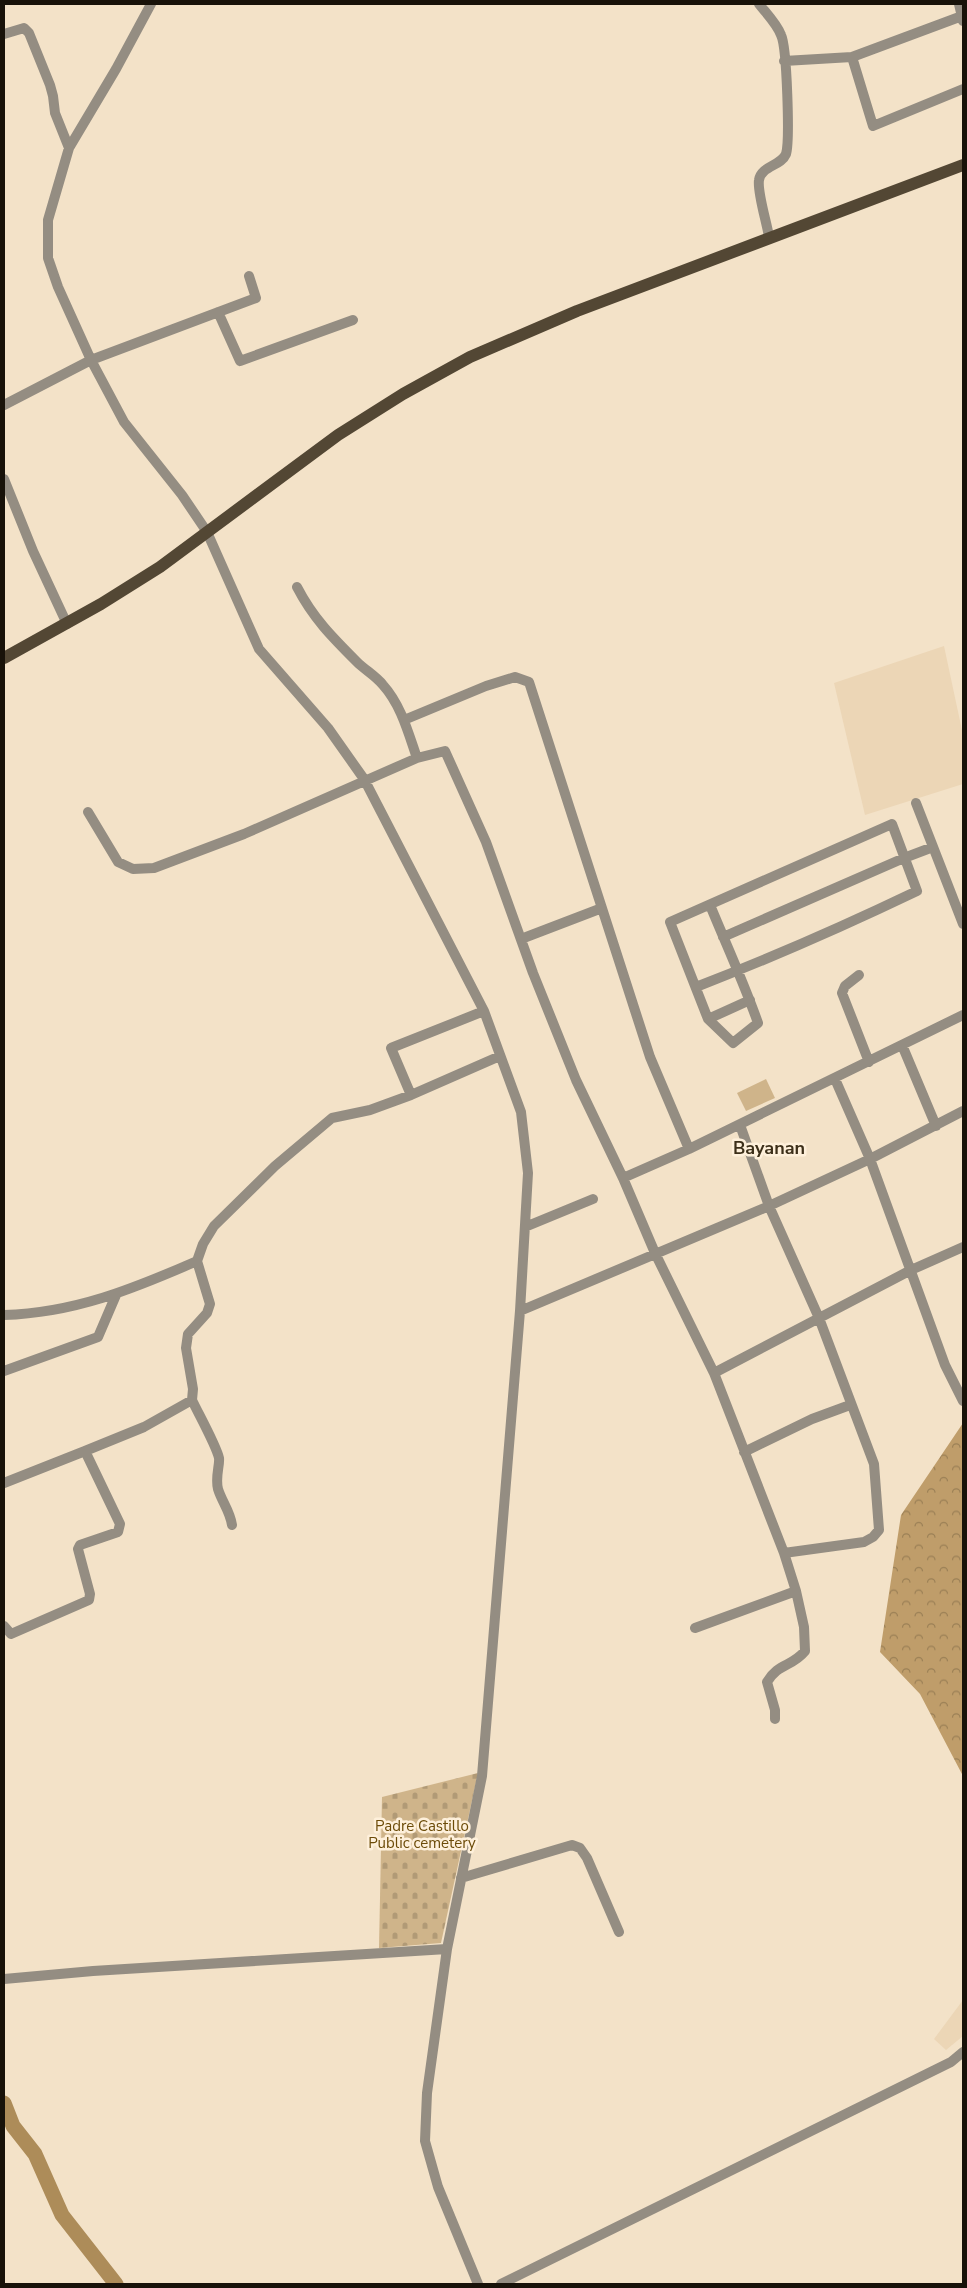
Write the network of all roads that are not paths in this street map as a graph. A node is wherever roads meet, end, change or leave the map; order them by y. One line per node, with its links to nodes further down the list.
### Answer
1 (150, 4): 9 (street)
2 (759, 4): 7 (street)
3 (959, 4): 4 (street)
4 (962, 19): 6 (street)
5 (4, 34): 9 (street)
6 (852, 57): 7 (street); 8 (street)
7 (784, 61): 11 (street)
8 (963, 89)
9 (69, 148): 15 (street)
10 (963, 165): 11 (main road)
11 (769, 237): 18 (main road)
12 (249, 276): 13 (street)
13 (218, 312): 14 (street); 15 (street)
14 (354, 320)
15 (91, 360): 16 (street); 18 (street)
16 (4, 405)
17 (4, 479): 20 (street)
18 (207, 532): 20 (main road); 24 (street)
19 (297, 587): 22 (street)
20 (68, 624): 21 (main road)
21 (4, 658)
22 (404, 720): 23 (street); 30 (street)
23 (417, 758): 24 (street); 33 (street)
24 (364, 779): 26 (street); 38 (street)
25 (916, 803): 27 (street)
26 (88, 812)
27 (933, 847): 28 (street); 31 (street)
28 (904, 858): 29 (street); 32 (street); 34 (street)
29 (710, 905): 32 (street); 36 (street)
30 (602, 908): 33 (street); 49 (street)
31 (963, 924)
32 (723, 937): 34 (street)
33 (521, 940): 51 (street)
34 (737, 970): 36 (street); 37 (street)
35 (859, 975): 43 (street)
36 (696, 986): 40 (street)
37 (750, 1000): 40 (street); 40 (street)
38 (484, 1011): 42 (street); 45 (street)
39 (963, 1015): 41 (street)
40 (708, 1019)
41 (902, 1046): 43 (street); 48 (street)
42 (500, 1056): 45 (street); 54 (street)
43 (869, 1062): 44 (street)
44 (835, 1079): 47 (street); 50 (street)
45 (411, 1095): 57 (street)
46 (963, 1111): 48 (street)
47 (740, 1125): 49 (street); 53 (street)
48 (936, 1126): 50 (street)
49 (689, 1149): 51 (street)
50 (870, 1159): 53 (street); 58 (street)
51 (623, 1178): 56 (street)
52 (593, 1199): 54 (street)
53 (769, 1206): 56 (street); 62 (street)
54 (525, 1227): 60 (street)
55 (963, 1247): 58 (street)
56 (656, 1253): 60 (street); 64 (street)
57 (197, 1261): 59 (street); 65 (street)
58 (911, 1270): 62 (street); 66 (street)
59 (116, 1295): 61 (street); 63 (street)
60 (520, 1311): 77 (street)
61 (4, 1315)
62 (819, 1318): 64 (street); 67 (street)
63 (4, 1371)
64 (714, 1373): 69 (street)
65 (192, 1400): 68 (street); 71 (street)
66 (963, 1401)
67 (850, 1405): 69 (street); 72 (street)
68 (86, 1451): 70 (street); 74 (street)
69 (744, 1452): 72 (street)
70 (4, 1483)
71 (232, 1525)
72 (784, 1553): 73 (street)
73 (796, 1591): 75 (street); 76 (street)
74 (4, 1626)
75 (695, 1628)
76 (775, 1719)
77 (461, 1878): 78 (street); 79 (street)
78 (619, 1932)
79 (446, 1949): 80 (street); 82 (street)
80 (4, 1979)
81 (963, 2052): 83 (street)
82 (478, 2284)
83 (501, 2284)

